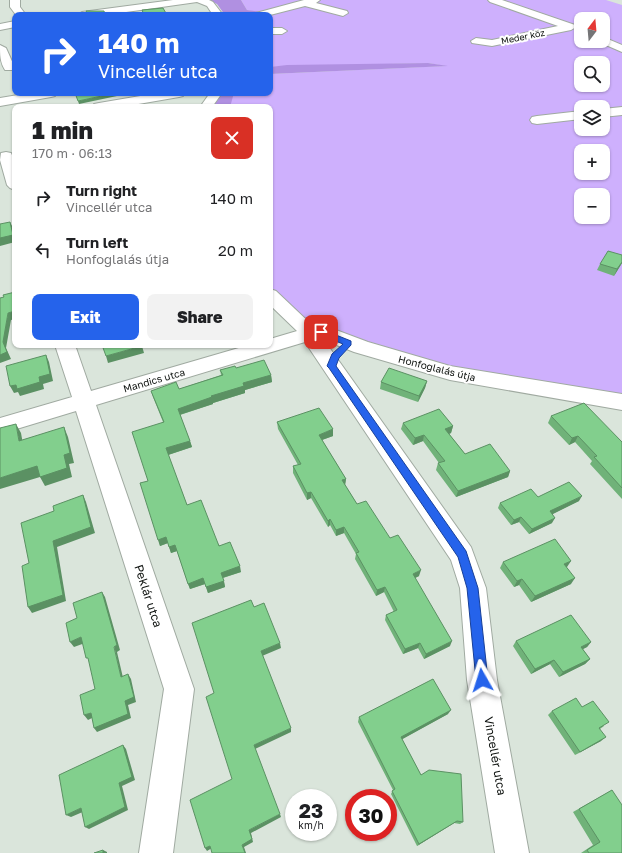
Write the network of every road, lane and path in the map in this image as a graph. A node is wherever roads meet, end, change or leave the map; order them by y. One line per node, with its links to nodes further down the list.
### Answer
1 (15, 0): 6 (street)
2 (194, 0): 7 (street)
3 (200, 0): 8 (street)
4 (493, 0): 13 (street)
5 (310, 1): 9 (street); 10 (street)
6 (19, 12)
7 (126, 12)
8 (216, 12)
9 (271, 12)
10 (343, 13)
11 (12, 24): 12 (street)
12 (0, 26)
13 (574, 28)
14 (574, 29): 17 (street, Meder köz)
15 (273, 31): 16 (street)
16 (282, 31)
17 (476, 41)
18 (610, 43): 20 (street)
19 (0, 48): 21 (street)
20 (622, 49)
21 (8, 68)
22 (34, 96): 24 (street)
23 (162, 96): 25 (street)
24 (0, 102)
25 (116, 104)
26 (622, 111): 27 (street)
27 (610, 112)
28 (574, 116): 29 (street)
29 (538, 120)
30 (7, 156): 31 (street)
31 (12, 174)
32 (273, 298): 33 (street)
33 (309, 334): 34 (street, Honfoglalás útja); 35 (street, Mandics utca); 38 (street, Vincellér utca)
34 (348, 343): 38 (street); 40 (street, Honfoglalás útja)
35 (273, 345)
36 (66, 348): 39 (street, Peklár utca)
37 (261, 348): 39 (street, Mandics utca)
38 (332, 366): 44 (street, Vincellér utca)
39 (83, 400): 42 (street, Mandics utca); 43 (street, Peklár utca)
40 (613, 400): 41 (street)
41 (622, 417)
42 (0, 426)
43 (156, 853)
44 (512, 853)

